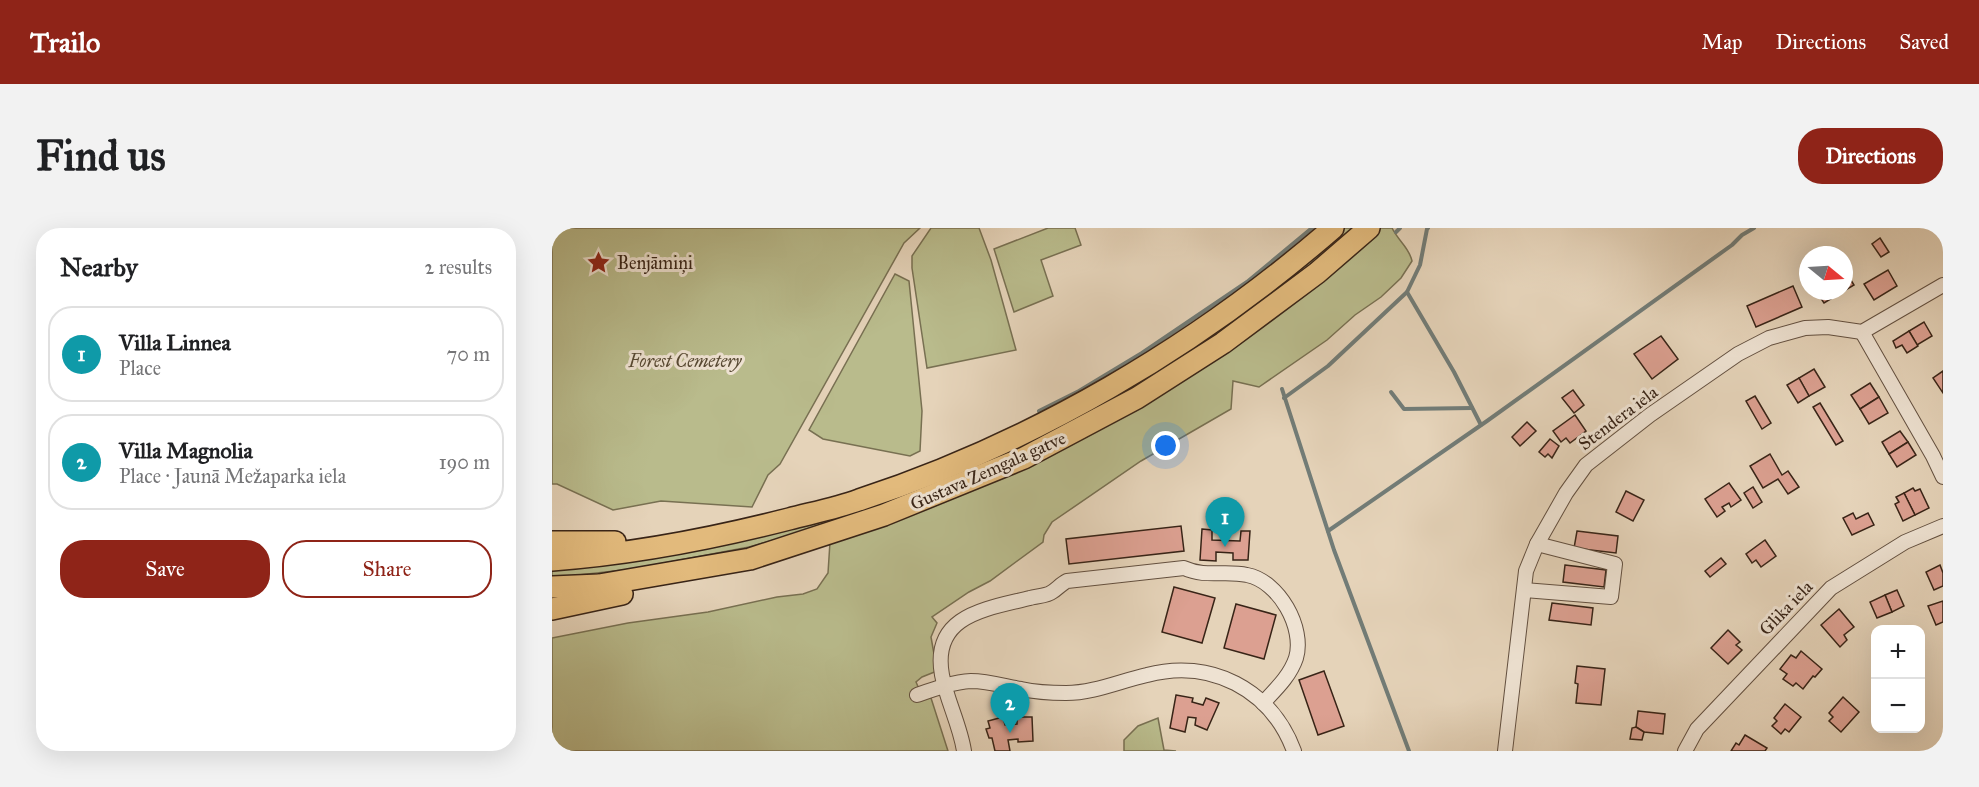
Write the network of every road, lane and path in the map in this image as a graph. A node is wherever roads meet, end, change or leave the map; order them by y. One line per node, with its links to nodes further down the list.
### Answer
1 (1333, 228): 6 (main road, Gustava Zemgala gatve)
2 (1369, 228): 10 (main road, Gustava Zemgala gatve)
3 (1943, 285): 4 (street)
4 (1862, 332): 5 (street); 9 (street, Stendera iela)
5 (1943, 477)
6 (761, 526): 8 (main road); 11 (main road, Gustava Zemgala gatve)
7 (1943, 526): 21 (street, Glika iela)
8 (552, 542)
9 (1538, 544): 13 (street, Stendera iela); 13 (street)
10 (750, 559): 12 (main road, Gustava Zemgala gatve); 14 (main road)
11 (552, 560)
12 (552, 587)
13 (1524, 590): 20 (street, Stendera iela)
14 (552, 609)
15 (945, 687): 16 (street); 17 (street); 17 (street); 18 (street)
16 (917, 695)
17 (1263, 703): 19 (street)
18 (964, 751)
19 (1294, 751)
20 (1505, 751)
21 (1685, 751)

